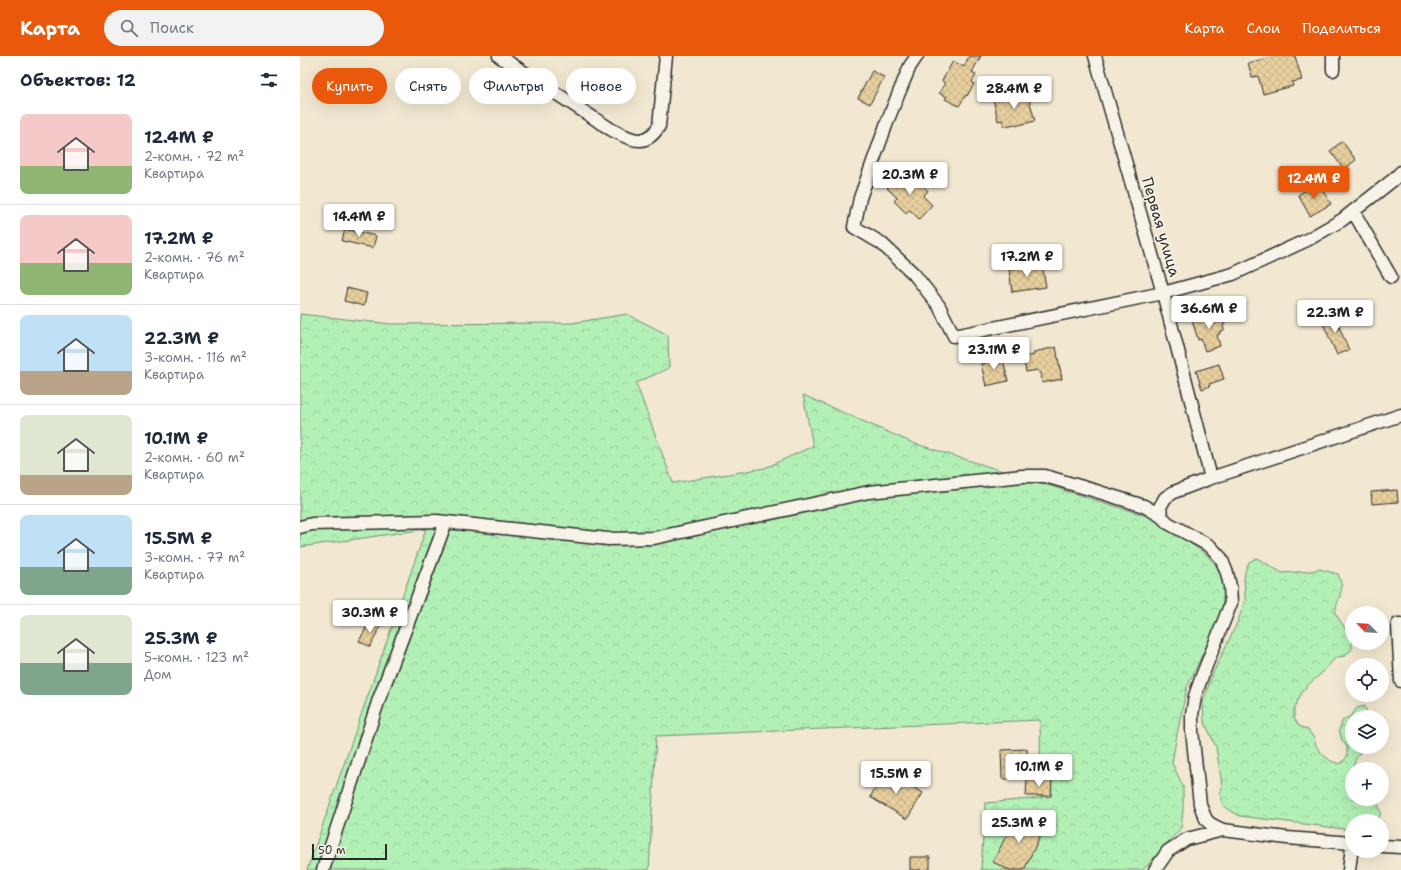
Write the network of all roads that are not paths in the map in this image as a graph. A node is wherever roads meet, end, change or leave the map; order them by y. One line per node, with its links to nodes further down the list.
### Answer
1 (499, 56): 2 (street)
2 (666, 56)
3 (917, 56): 10 (street)
4 (1095, 56): 10 (street, Первая улица)
5 (1333, 56): 6 (street)
6 (1333, 70)
7 (1401, 172): 8 (street)
8 (1353, 211): 9 (street); 10 (street)
9 (1391, 277)
10 (1163, 293): 12 (street, Первая улица)
11 (1401, 414): 12 (street)
12 (1212, 478): 13 (street)
13 (1161, 516): 14 (street); 18 (street)
14 (446, 522): 15 (street); 23 (street)
15 (300, 527)
16 (1401, 624): 17 (street)
17 (1401, 682)
18 (1223, 830): 19 (street); 24 (street)
19 (1345, 842)
20 (1389, 846): 21 (street)
21 (1401, 847)
22 (1351, 858): 25 (street)
23 (323, 870)
24 (1155, 870)
25 (1349, 870)

